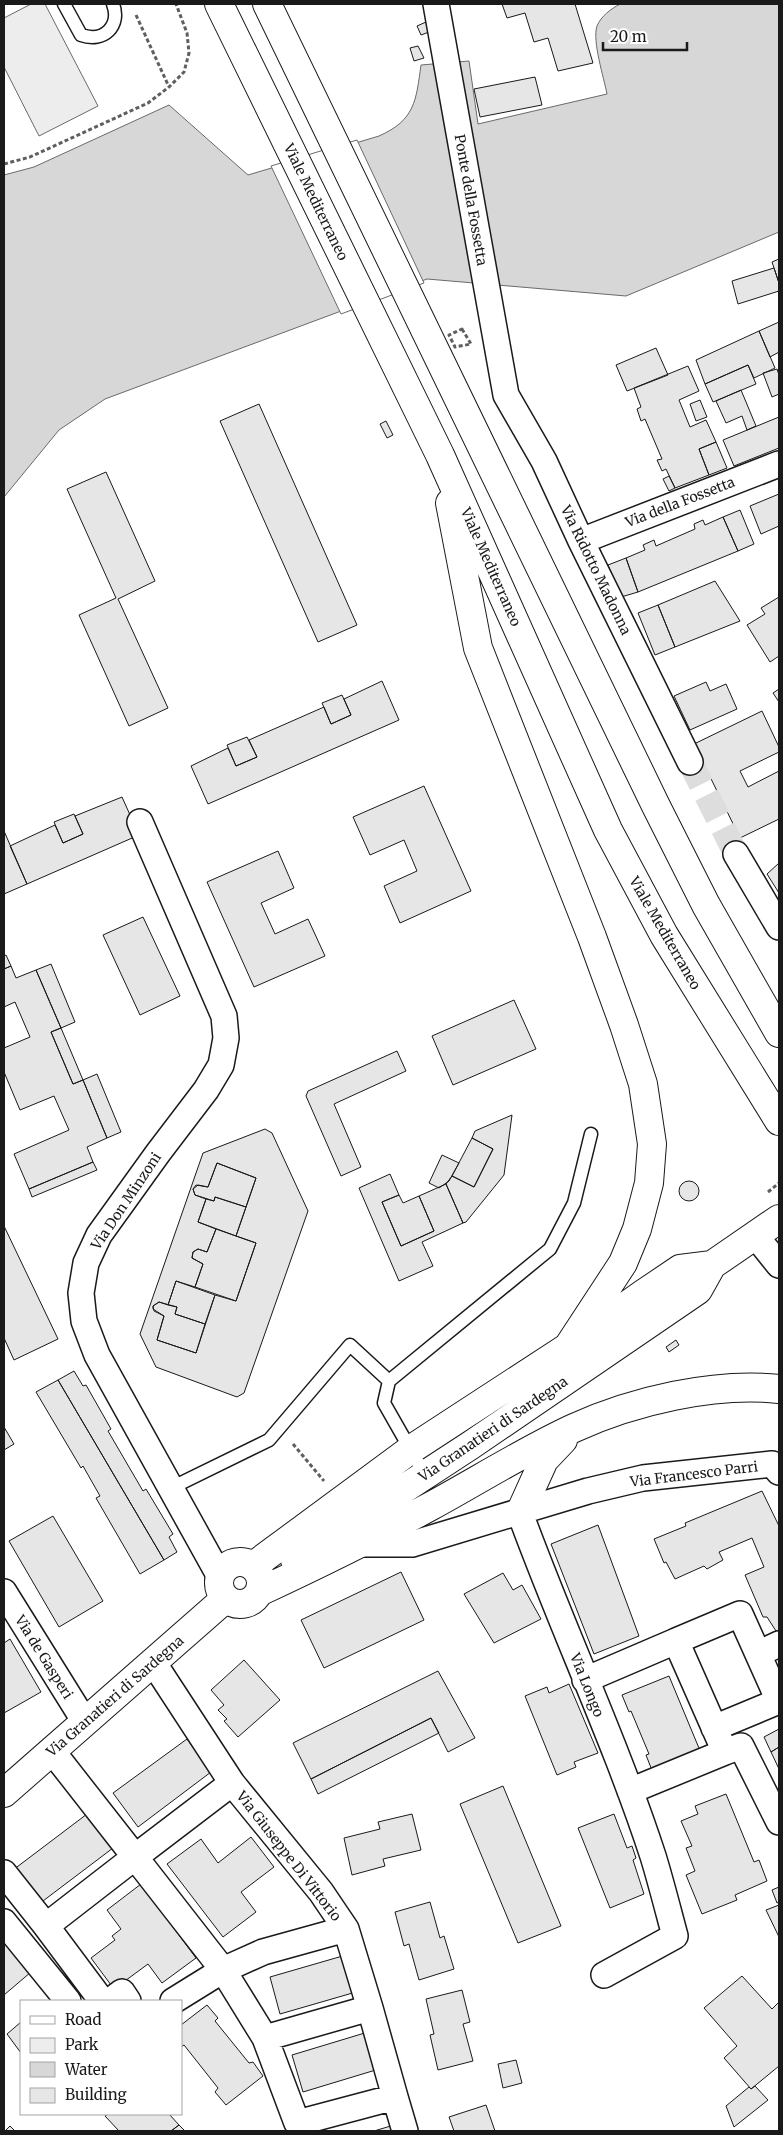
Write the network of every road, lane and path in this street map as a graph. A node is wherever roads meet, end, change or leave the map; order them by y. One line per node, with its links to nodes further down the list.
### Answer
1 (64, 4): 2 (lane)
2 (113, 4)
3 (176, 4): 8 (path)
4 (219, 4): 11 (street, Viale Mediterraneo)
5 (267, 4): 18 (street)
6 (438, 12): 10 (street, Ponte della Fossetta)
7 (135, 13): 8 (path)
8 (169, 87): 9 (path)
9 (4, 164)
10 (502, 378): 13 (street, Via Ridotto Madonna)
11 (440, 455): 19 (street, Viale Mediterraneo); 25 (street)
12 (779, 464): 13 (street, Via della Fossetta)
13 (581, 541): 14 (street, Via Ridotto Madonna)
14 (690, 762)
15 (140, 822): 32 (street, Via Don Minzoni)
16 (736, 854): 17 (street)
17 (779, 927)
18 (779, 1033)
19 (775, 1114)
20 (590, 1134): 26 (lane)
21 (779, 1219): 22 (street, Via Granatieri di Sardegna)
22 (756, 1235): 23 (street, Via Granatieri di Sardegna); 24 (street)
23 (712, 1265): 25 (street, Via Granatieri di Sardegna); 31 (street, Via Granatieri di Sardegna)
24 (779, 1265)
25 (568, 1347): 29 (street, Via Granatieri di Sardegna)
26 (389, 1382): 29 (lane); 32 (lane)
27 (779, 1390): 28 (street)
28 (574, 1428): 33 (street); 34 (street)
29 (410, 1450): 31 (lane); 35 (street, Via Granatieri di Sardegna)
30 (779, 1472): 33 (street, Via Francesco Parri)
31 (425, 1475): 35 (street, Via Granatieri di Sardegna)
32 (171, 1488): 36 (street, Via Don Minzoni)
33 (520, 1513): 34 (street); 41 (street, Via Longo)
34 (361, 1544): 35 (street)
35 (257, 1580): 36 (street); 36 (street)
36 (222, 1590): 40 (street, Via Granatieri di Sardegna)
37 (4, 1592): 42 (street, Via de Gasperi)
38 (676, 1641): 39 (street); 41 (street); 43 (street)
39 (769, 1649): 43 (street)
40 (153, 1662): 42 (street, Via Granatieri di Sardegna); 46 (street, Via Giuseppe Di Vittorio)
41 (585, 1680): 47 (street, Via Longo)
42 (85, 1722): 44 (street, Via Granatieri di Sardegna)
43 (714, 1728): 45 (street)
44 (52, 1751): 48 (street, Via Granatieri di Sardegna); 50 (street)
45 (724, 1752): 47 (street); 49 (street)
46 (232, 1784): 50 (street, Via Giuseppe Di Vittorio); 54 (street, Via Giuseppe Di Vittorio)
47 (630, 1791): 56 (street, Via Longo)
48 (4, 1793)
49 (779, 1822)
50 (135, 1857): 53 (street, Via Giuseppe Di Vittorio); 55 (street)
51 (4, 1873): 53 (street)
52 (4, 1922): 57 (street)
53 (46, 1926): 58 (street)
54 (346, 1929): 55 (street, Via Giuseppe Di Vittorio); 62 (street, Via Giuseppe Di Vittorio)
55 (223, 1970): 61 (street, Via Giuseppe Di Vittorio); 63 (street)
56 (604, 1975)
57 (67, 2000)
58 (101, 2000)
59 (111, 2000): 60 (street)
60 (127, 2000)
61 (175, 2000)
62 (370, 2008): 63 (street); 64 (street, Via Giuseppe Di Vittorio)
63 (265, 2038): 65 (street)
64 (395, 2097): 65 (street); 66 (street, Via Giuseppe Di Vittorio)
65 (298, 2127)
66 (405, 2131)

